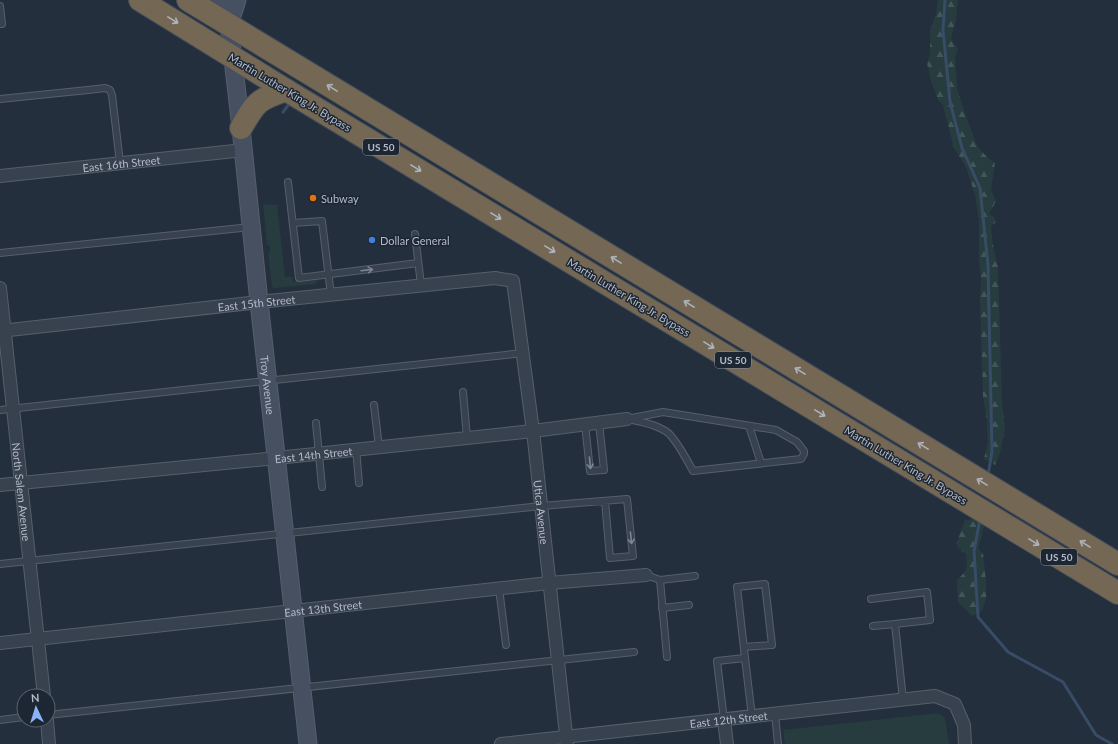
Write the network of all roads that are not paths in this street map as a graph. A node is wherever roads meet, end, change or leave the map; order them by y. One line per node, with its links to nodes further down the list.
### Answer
1 (140, 0): 8 (highway, Martin Luther King Jr. Bypass / US 50, one-way to 8)
2 (188, 0): 7 (highway, US 50)
3 (219, 0): 7 (street, Troy Avenue)
4 (236, 0): 7 (street, Troy Avenue)
5 (0, 6): 6 (lane)
6 (0, 24)
7 (228, 25): 8 (street, Troy Avenue); 55 (highway, US 50, one-way to 7)
8 (232, 57): 9 (highway, Martin Luther King Jr. Bypass / US 50); 11 (street, Troy Avenue)
9 (286, 90): 11 (highway); 61 (highway, Martin Luther King Jr. Bypass / US 50, one-way to 61)
10 (0, 99): 13 (lane)
11 (241, 128): 12 (street, Troy Avenue)
12 (244, 150): 13 (street, East 16th Street); 17 (street, Troy Avenue)
13 (120, 163): 14 (street, East 16th Street)
14 (0, 176)
15 (288, 182): 16 (lane)
16 (293, 223): 21 (lane); 21 (lane)
17 (252, 227): 19 (lane); 26 (street, Troy Avenue)
18 (415, 234): 20 (lane)
19 (0, 254)
20 (418, 263): 21 (lane, one-way to 20); 23 (lane)
21 (328, 274): 25 (lane)
22 (513, 281): 23 (street, East 15th Street); 28 (street, Utica Avenue)
23 (421, 286): 25 (street, East 15th Street)
24 (0, 288): 27 (street, North Salem Avenue)
25 (331, 295): 26 (street, East 15th Street)
26 (259, 302): 27 (street, East 15th Street); 29 (street, Troy Avenue)
27 (2, 331): 32 (street, North Salem Avenue)
28 (523, 353): 29 (lane); 39 (street, Utica Avenue)
29 (268, 380): 32 (lane); 44 (street, Troy Avenue)
30 (463, 392): 40 (lane)
31 (374, 405): 41 (lane)
32 (13, 408): 33 (lane); 46 (street, North Salem Avenue)
33 (0, 410)
34 (627, 419): 36 (street, East 14th Street); 38 (lane); 45 (lane)
35 (316, 423): 43 (lane)
36 (599, 423): 37 (street, East 14th Street); 37 (lane, one-way to 36)
37 (585, 424): 39 (street, East 14th Street)
38 (749, 426): 45 (lane); 45 (lane)
39 (533, 431): 40 (street, East 14th Street); 51 (street, Utica Avenue)
40 (467, 438): 41 (street, East 14th Street)
41 (379, 447): 42 (street, East 14th Street)
42 (356, 450): 43 (street, East 14th Street); 47 (lane)
43 (319, 453): 44 (street, East 14th Street); 49 (lane)
44 (277, 458): 46 (street, East 14th Street); 52 (street, Troy Avenue)
45 (761, 463)
46 (21, 483): 48 (street, East 14th Street); 53 (street, North Salem Avenue)
47 (359, 483)
48 (0, 485)
49 (322, 487)
50 (605, 502): 50 (lane, one-way to 50); 51 (lane)
51 (541, 506): 52 (lane); 59 (street, Utica Avenue)
52 (285, 534): 53 (lane); 65 (street, Troy Avenue)
53 (30, 561): 54 (lane); 68 (street, North Salem Avenue)
54 (0, 564)
55 (1118, 564)
56 (646, 575): 58 (lane); 59 (street, East 13th Street)
57 (695, 576): 58 (lane)
58 (660, 580): 64 (lane)
59 (549, 583): 60 (street, East 13th Street); 75 (street, Utica Avenue)
60 (499, 588): 65 (street, East 13th Street); 70 (lane)
61 (1118, 593)
62 (871, 599): 66 (lane)
63 (689, 605): 64 (lane)
64 (662, 608): 73 (lane)
65 (294, 611): 68 (street, East 13th Street); 76 (street, Troy Avenue)
66 (895, 624): 67 (lane); 78 (lane)
67 (873, 626)
68 (39, 638): 69 (street, East 13th Street); 77 (street, North Salem Avenue)
69 (0, 643)
70 (506, 645)
71 (744, 647): 71 (lane); 74 (lane)
72 (634, 652): 75 (lane)
73 (667, 657)
74 (745, 658): 81 (lane); 84 (lane)
75 (558, 660): 76 (lane); 86 (street, Utica Avenue)
76 (302, 687): 79 (lane); 88 (street, Troy Avenue)
77 (43, 688)
78 (903, 700): 80 (street, East 12th Street); 92 (street, East 12th Street)
79 (56, 714)
80 (775, 714): 81 (street, East 12th Street); 91 (lane)
81 (752, 717): 84 (street, East 12th Street)
82 (16, 719): 83 (lane)
83 (0, 720)
84 (724, 720): 86 (street, East 12th Street); 90 (street)
85 (48, 728): 87 (street)
86 (566, 741): 89 (street, East 12th Street)
87 (49, 744)
88 (308, 744)
89 (501, 744)
90 (726, 744)
91 (778, 744)
92 (965, 744)

